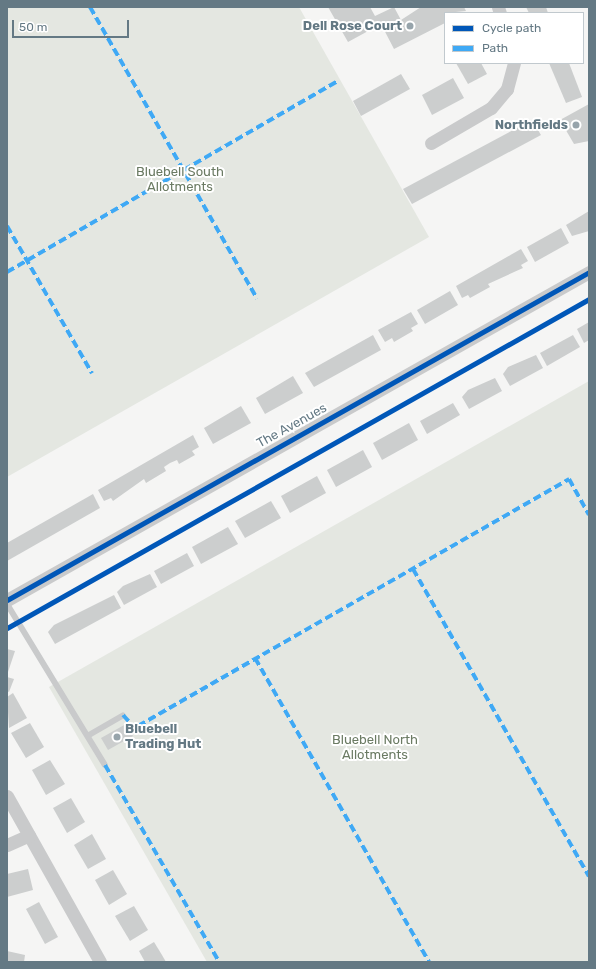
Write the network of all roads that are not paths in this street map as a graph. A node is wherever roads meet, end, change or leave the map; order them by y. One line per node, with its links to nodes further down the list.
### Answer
1 (514, 64): 2 (street)
2 (431, 143)
3 (589, 272): 4 (street, The Avenues)
4 (7, 600)
5 (7, 604): 7 (lane)
6 (123, 715): 7 (lane)
7 (89, 735): 8 (lane)
8 (105, 765)
9 (7, 796): 10 (street)
10 (29, 835): 11 (street); 12 (street)
11 (7, 845)
12 (100, 962)

